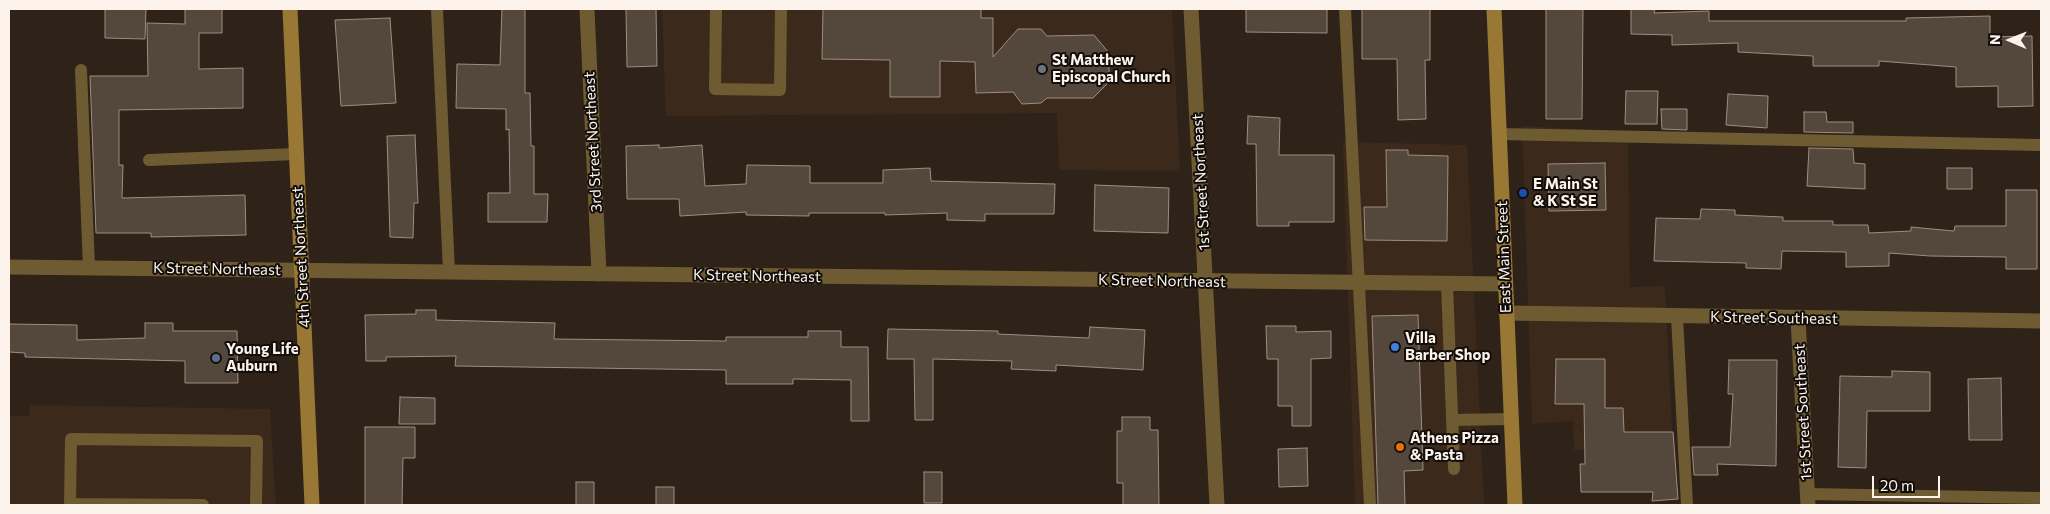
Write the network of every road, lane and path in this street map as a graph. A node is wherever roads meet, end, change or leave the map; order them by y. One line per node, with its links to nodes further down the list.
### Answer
1 (290, 9): 12 (main road, 4th Street Northeast)
2 (437, 9): 17 (lane)
3 (587, 9): 18 (street, 3rd Street Northeast)
4 (716, 9): 5 (lane)
5 (781, 9)
6 (1191, 9): 19 (street, 1st Street Northeast)
7 (1345, 9): 20 (lane)
8 (1494, 9): 10 (main road, East Main Street)
9 (81, 70): 15 (lane)
10 (1499, 134): 11 (lane); 22 (main road, East Main Street)
11 (2041, 145)
12 (296, 154): 13 (lane); 16 (main road, 4th Street Northeast)
13 (149, 160)
14 (9, 267): 15 (street, K Street Northeast)
15 (90, 268): 16 (street, K Street Northeast)
16 (301, 270): 17 (street, K Street Northeast); 35 (main road, 4th Street Northeast)
17 (449, 272): 18 (street, K Street Northeast)
18 (599, 274): 19 (street, K Street Northeast)
19 (1206, 281): 20 (street, K Street Northeast); 36 (street, 1st Street Northeast)
20 (1360, 283): 21 (street, K Street Northeast); 37 (lane)
21 (1447, 284): 22 (street, K Street Northeast); 28 (lane)
22 (1505, 284): 23 (main road, East Main Street)
23 (1506, 313): 24 (street, K Street Southeast); 27 (main road, East Main Street)
24 (1677, 317): 25 (street, K Street Southeast); 39 (lane)
25 (1798, 319): 26 (street, K Street Southeast); 31 (street, 1st Street Southeast)
26 (2041, 321)
27 (1511, 419): 28 (lane); 38 (main road, East Main Street)
28 (1452, 420): 29 (lane)
29 (1454, 469)
30 (2041, 498): 31 (lane)
31 (1808, 500)
32 (70, 505): 33 (lane); 34 (lane)
33 (203, 505)
34 (256, 505)
35 (312, 505)
36 (1217, 505)
37 (1370, 505)
38 (1515, 505)
39 (1687, 505)

